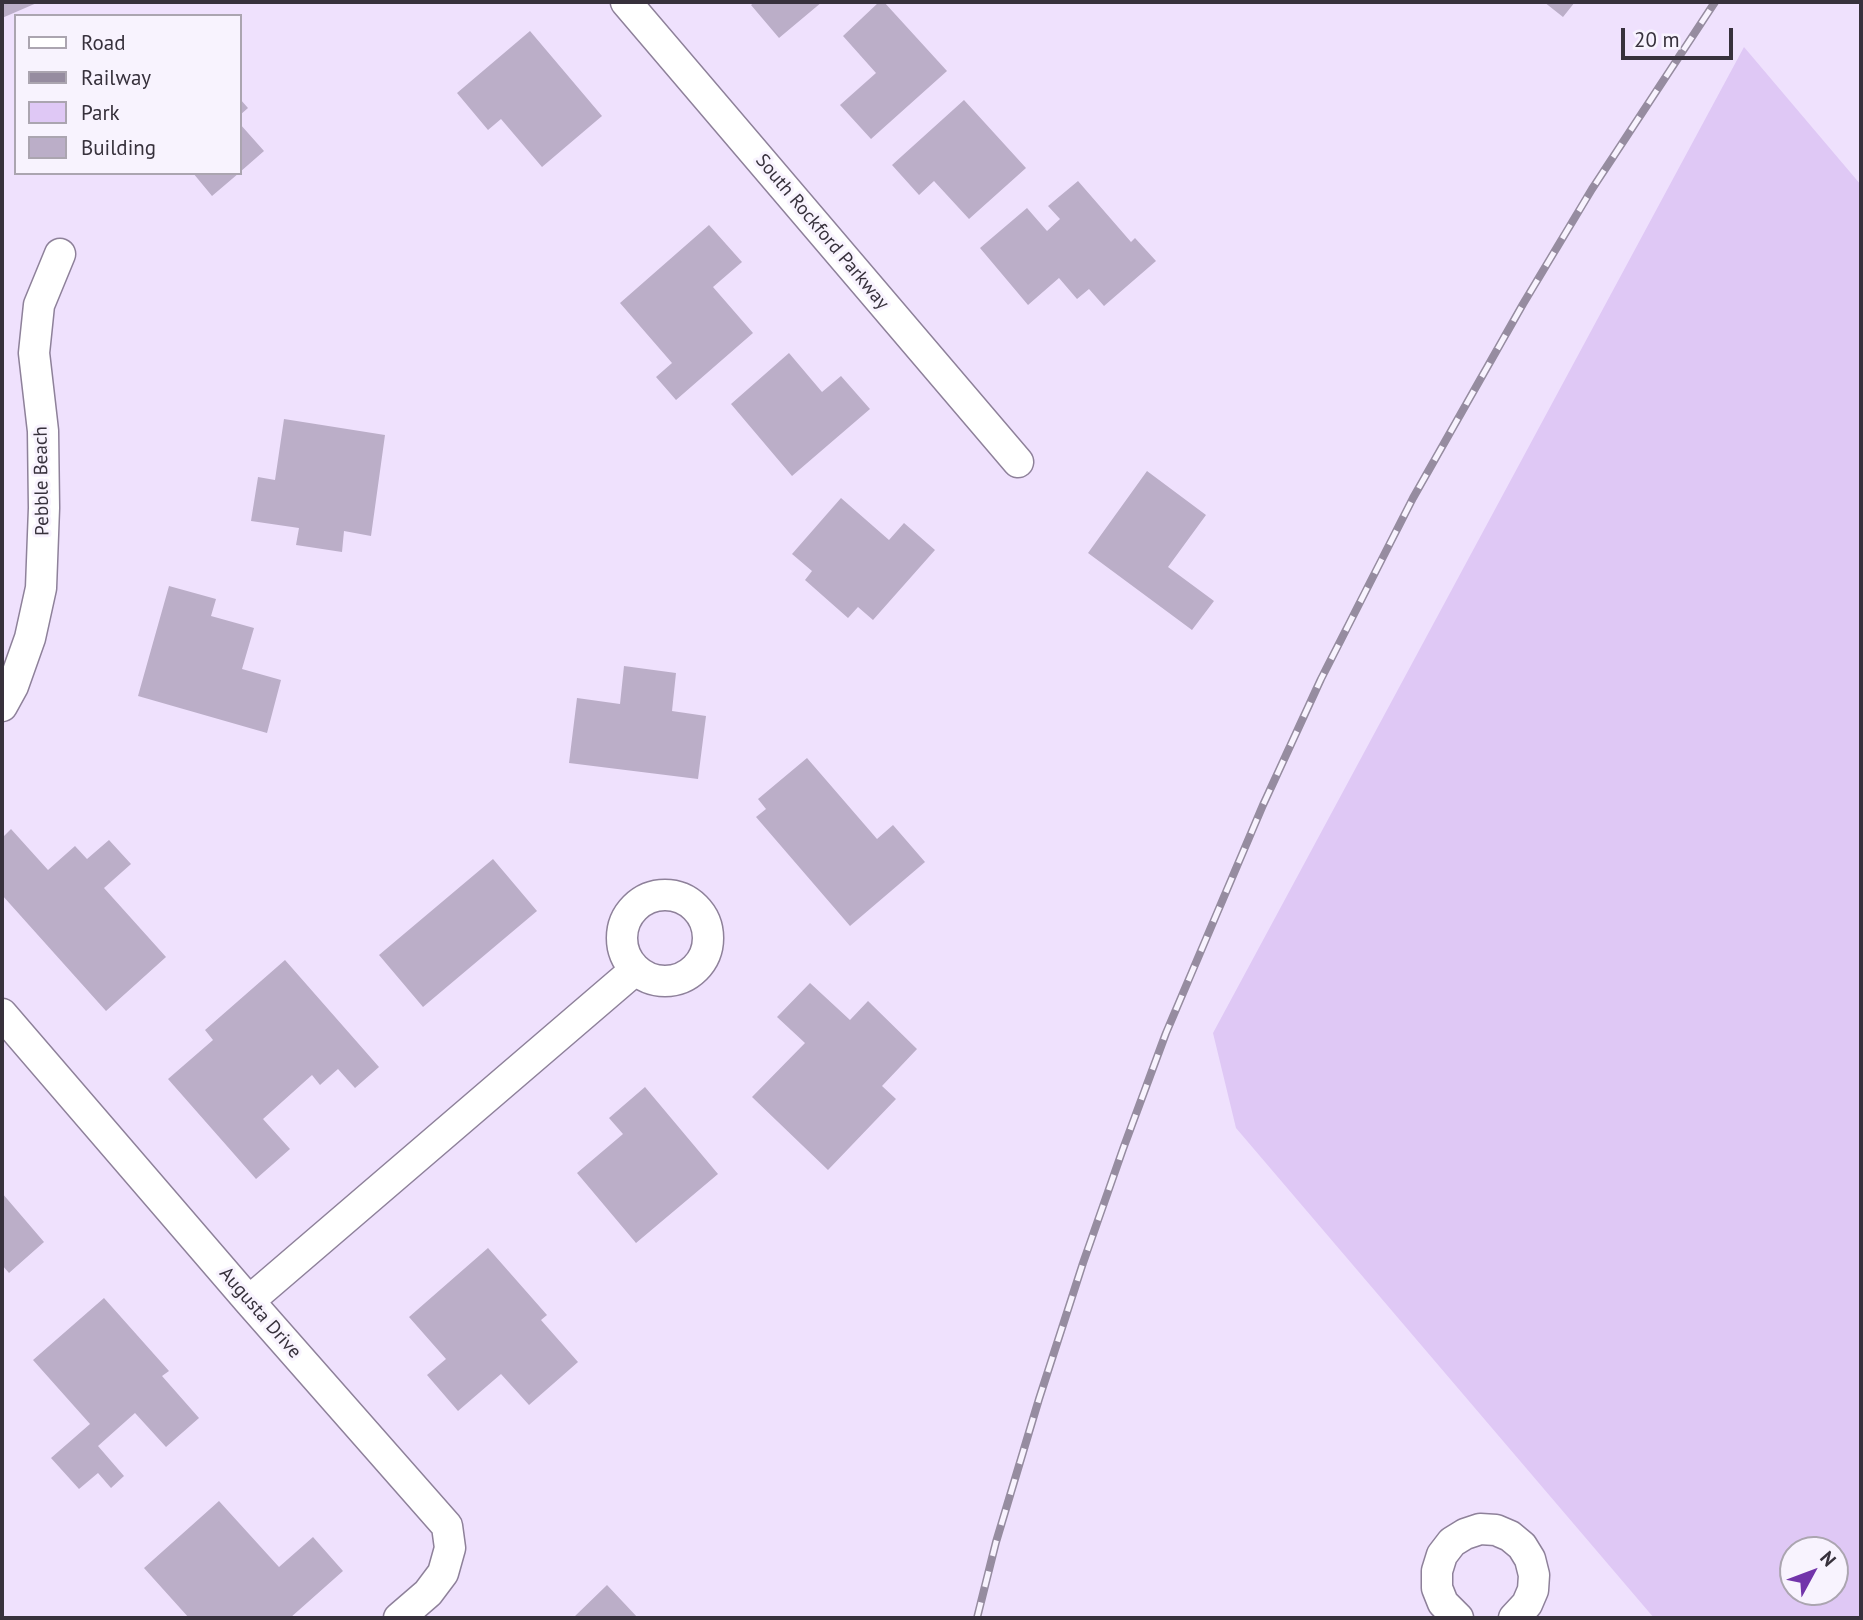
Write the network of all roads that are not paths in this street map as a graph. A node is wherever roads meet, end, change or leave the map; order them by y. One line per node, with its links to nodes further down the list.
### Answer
1 (626, 2): 3 (street, South Rockford Parkway)
2 (60, 254): 4 (street, Pebble Beach)
3 (1018, 463)
4 (2, 706)
5 (635, 970): 7 (street)
6 (2, 1014): 7 (street, Augusta Drive)
7 (249, 1301): 9 (street, Augusta Drive)
8 (1449, 1615): 10 (street)
9 (399, 1618)
10 (1514, 1618)

